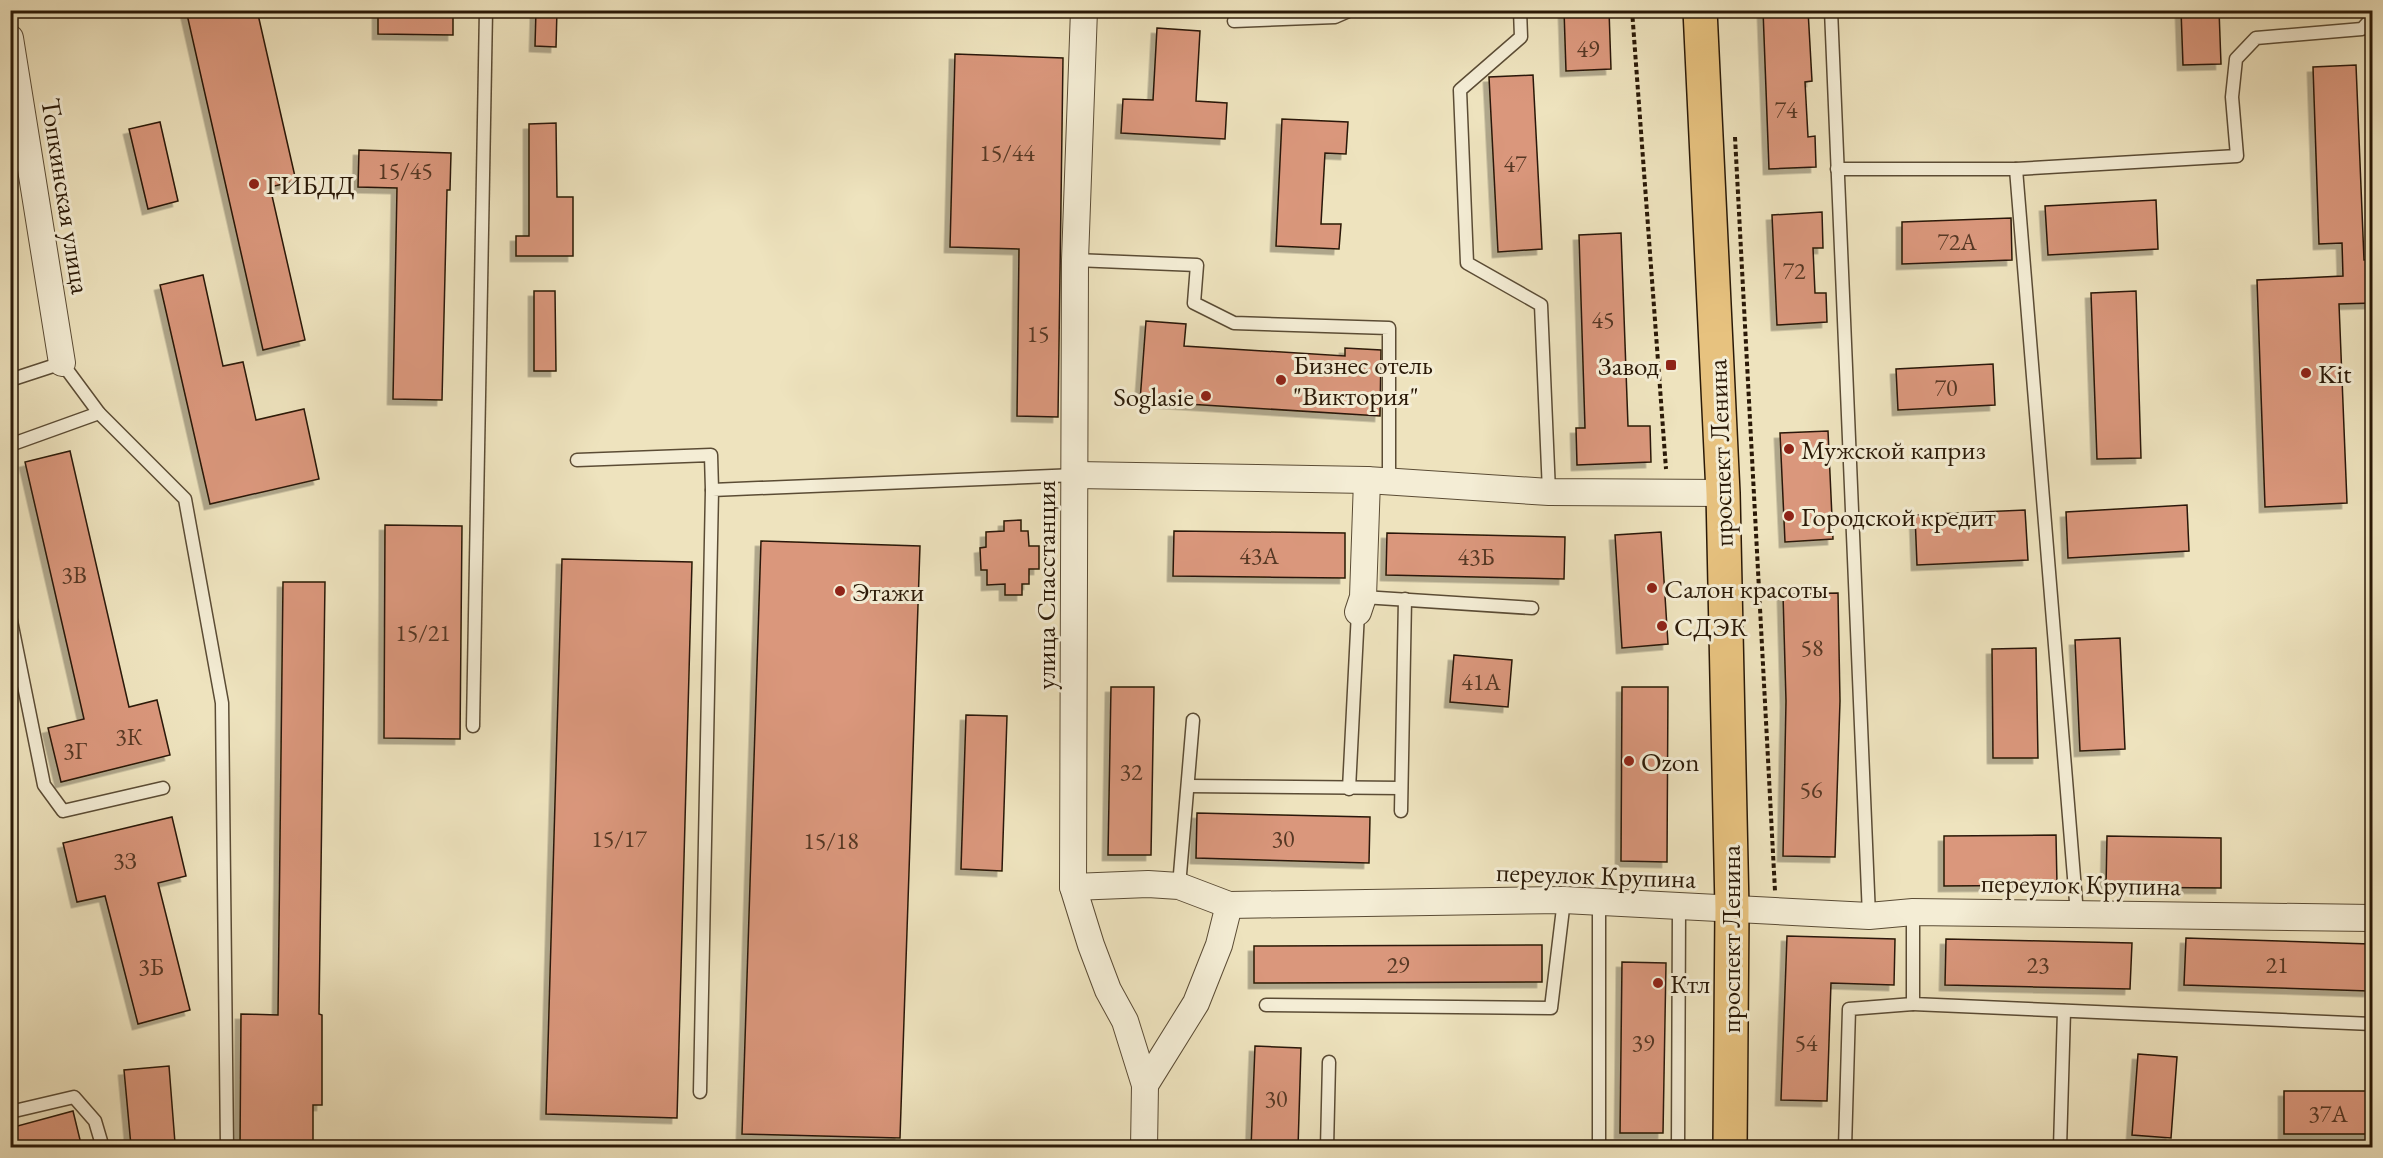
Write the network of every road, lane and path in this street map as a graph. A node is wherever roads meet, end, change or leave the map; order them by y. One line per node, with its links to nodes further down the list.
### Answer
1 (486, 10): 31 (lane)
2 (1084, 10): 14 (street, улица Спасстанция)
3 (1351, 10): 9 (lane)
4 (1520, 10): 24 (lane)
5 (1632, 10): 20 (path)
6 (1700, 10): 25 (main road, проспект Ленина)
7 (1831, 10): 12 (lane)
8 (2373, 18): 13 (lane)
9 (1234, 21)
10 (10, 38): 15 (street, Топкинская улица)
11 (1735, 129): 44 (path)
12 (1837, 169): 13 (lane); 47 (lane)
13 (2016, 169): 46 (lane)
14 (1075, 260): 21 (street, улица Спасстанция); 22 (lane)
15 (62, 363): 16 (lane); 17 (lane)
16 (10, 380)
17 (99, 413): 18 (lane); 58 (lane)
18 (10, 445)
19 (577, 460): 23 (lane)
20 (1666, 470)
21 (1076, 475): 22 (street); 23 (lane); 38 (street, улица Спасстанция)
22 (1378, 481): 24 (street); 27 (street)
23 (712, 490): 55 (lane)
24 (1549, 492): 25 (street)
25 (1723, 492): 43 (main road, проспект Ленина)
26 (1405, 599): 27 (lane); 28 (lane); 34 (lane)
27 (1360, 604): 35 (lane)
28 (1532, 608)
29 (10, 616): 33 (lane)
30 (1193, 720): 32 (lane)
31 (473, 726)
32 (1188, 786): 35 (lane); 37 (lane)
33 (163, 788)
34 (1401, 788): 35 (lane); 36 (lane)
35 (1349, 789)
36 (1401, 811)
37 (1179, 886): 38 (street, переулок Крупина); 41 (street, переулок Крупина)
38 (1073, 887): 54 (street, улица Спасстанция)
39 (1564, 900): 40 (street, переулок Крупина); 41 (street, переулок Крупина); 50 (lane)
40 (1599, 902): 42 (street, переулок Крупина); 61 (lane)
41 (1229, 905): 54 (street)
42 (1679, 908): 43 (street, переулок Крупина); 62 (lane)
43 (1732, 909): 44 (street, переулок Крупина); 63 (main road, проспект Ленина)
44 (1776, 911): 47 (street, переулок Крупина)
45 (1912, 912): 46 (street, переулок Крупина); 47 (street, переулок Крупина); 49 (lane)
46 (2077, 914): 48 (street, переулок Крупина)
47 (1869, 916)
48 (2373, 918)
49 (1913, 1004): 51 (lane); 64 (lane)
50 (1266, 1005)
51 (2064, 1011): 52 (lane); 65 (lane)
52 (2373, 1024)
53 (1329, 1062): 60 (lane)
54 (1145, 1085): 59 (street, улица Спасстанция)
55 (700, 1092)
56 (10, 1112): 57 (lane)
57 (103, 1148)
58 (227, 1148)
59 (1144, 1148)
60 (1327, 1148)
61 (1599, 1148)
62 (1678, 1148)
63 (1730, 1148)
64 (1845, 1148)
65 (2060, 1148)

